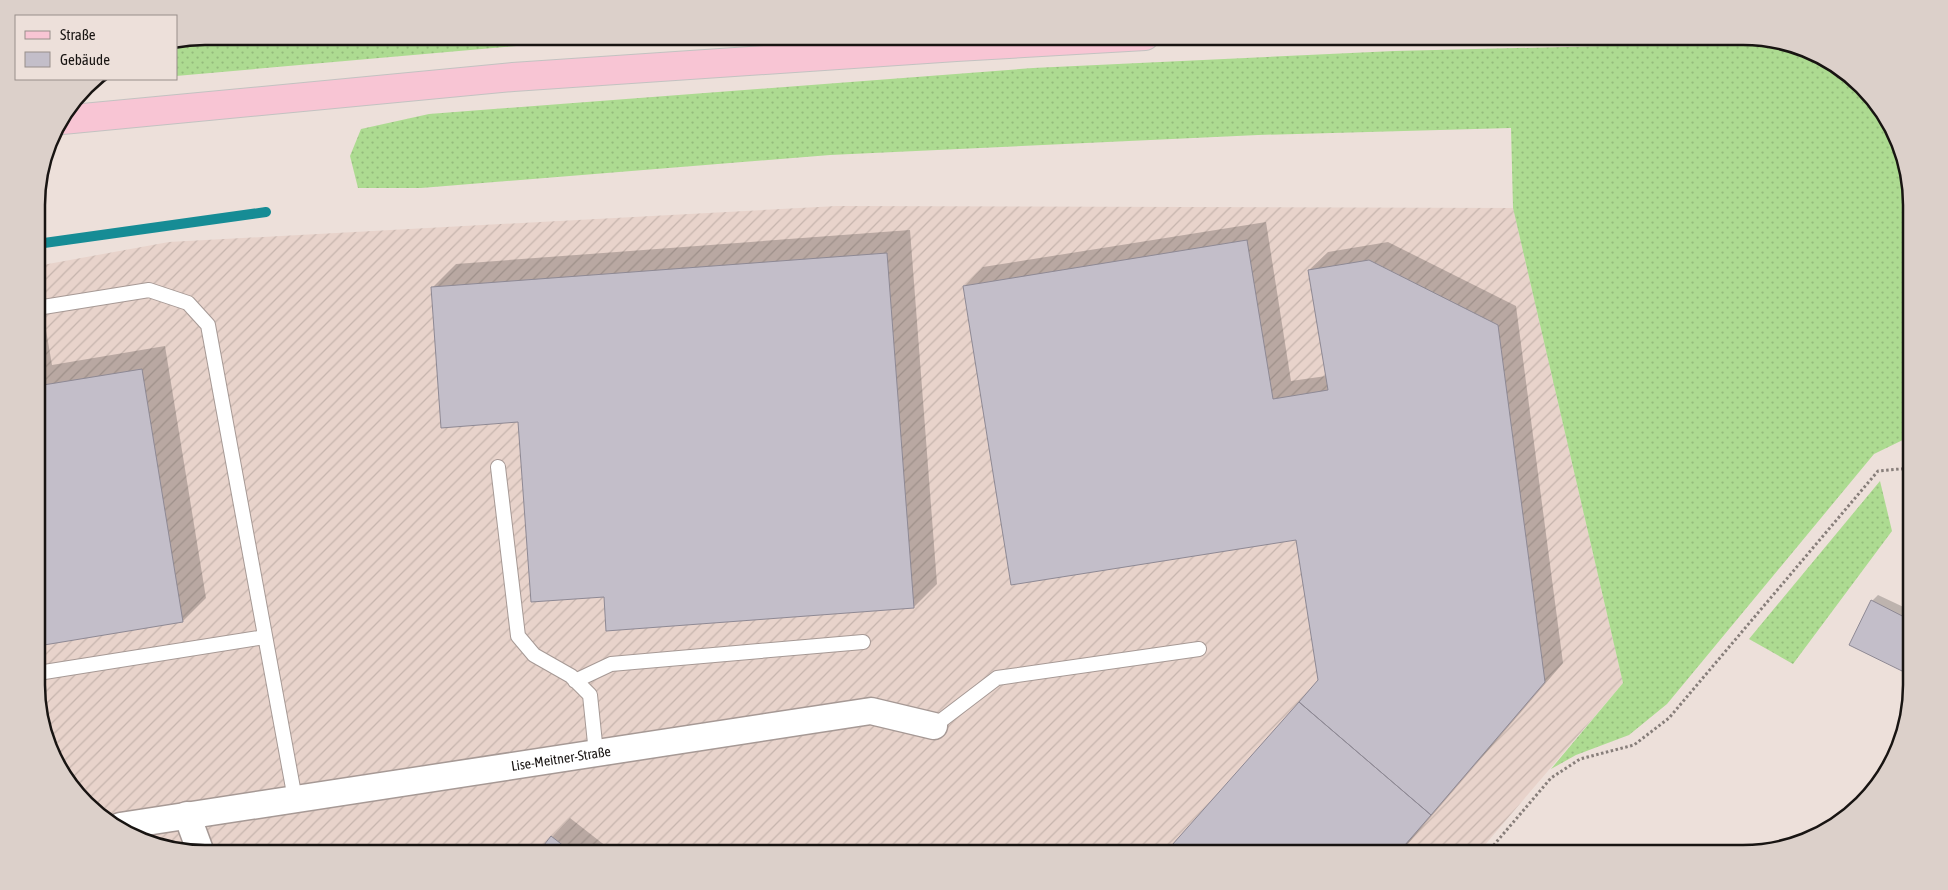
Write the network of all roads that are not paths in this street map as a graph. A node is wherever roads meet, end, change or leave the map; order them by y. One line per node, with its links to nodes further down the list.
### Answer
1 (982, 45): 2 (main road)
2 (70, 119)
3 (45, 307): 5 (lane)
4 (498, 467): 9 (lane)
5 (265, 637): 8 (lane); 12 (lane)
6 (863, 642): 9 (lane)
7 (1199, 650): 10 (lane)
8 (45, 672)
9 (576, 681): 11 (lane)
10 (934, 726): 11 (street, Lise-Meitner-Straße)
11 (596, 753): 12 (street, Lise-Meitner-Straße)
12 (295, 799): 13 (street, Lise-Meitner-Straße)
13 (188, 815): 14 (street, Lise-Meitner-Straße); 15 (street)
14 (127, 825)
15 (198, 845)

